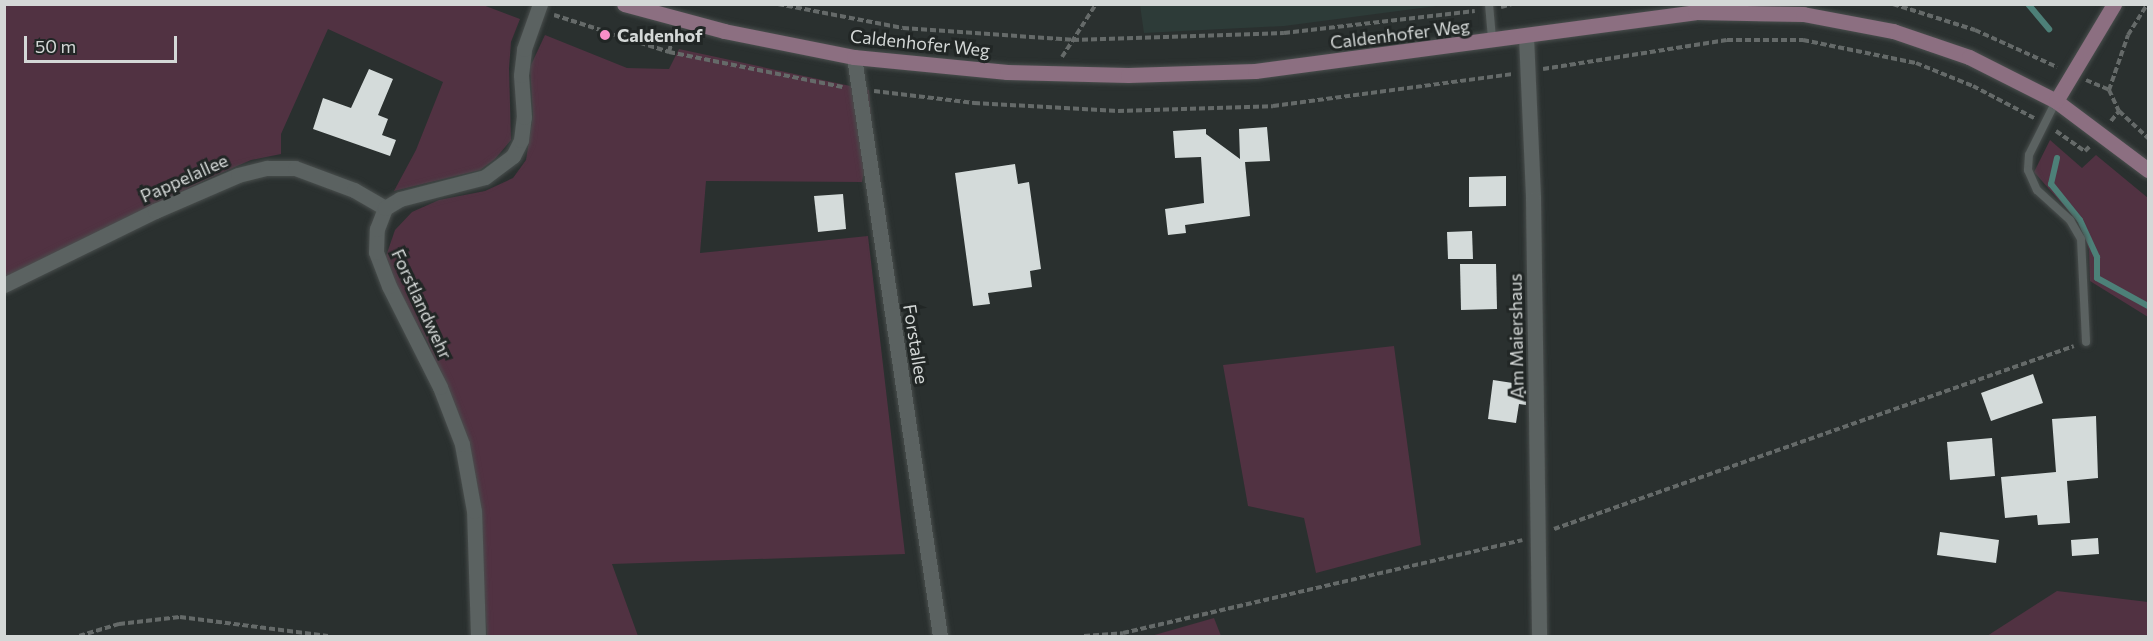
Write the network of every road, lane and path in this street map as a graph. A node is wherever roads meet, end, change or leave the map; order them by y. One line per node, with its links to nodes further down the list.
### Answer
1 (624, 4): 12 (main road, Caldenhofer Weg)
2 (778, 4): 10 (path)
3 (1096, 4): 10 (path)
4 (1893, 4): 15 (path)
5 (2114, 4): 15 (main road)
6 (2147, 4): 17 (path)
7 (539, 7): 16 (path); 23 (street)
8 (1489, 7): 10 (path); 11 (lane)
9 (1526, 36): 11 (main road, Caldenhofer Weg); 13 (street, Am Maiershaus); 18 (main road, Caldenhofer Weg)
10 (1073, 40): 14 (path)
11 (1492, 42): 14 (main road, Caldenhofer Weg)
12 (855, 57): 14 (main road, Caldenhofer Weg); 16 (street, Forstallee)
13 (1529, 71): 16 (path); 19 (path); 26 (street, Am Maiershaus)
14 (1053, 73)
15 (2073, 73): 17 (path); 18 (main road)
16 (858, 89): 30 (street, Forstallee)
17 (2109, 90): 20 (path)
18 (2056, 101): 19 (lane); 22 (main road, Caldenhofer Weg)
19 (2043, 123): 21 (path); 25 (lane)
20 (2148, 138)
21 (2085, 151)
22 (2148, 170)
23 (385, 208): 24 (street, Pappelallee); 29 (street, Forstlandwehr)
24 (4, 285)
25 (2086, 342): 26 (path)
26 (1538, 536): 31 (path); 32 (street, Am Maiershaus)
27 (80, 636): 28 (path)
28 (328, 636)
29 (478, 636)
30 (940, 636)
31 (1084, 636)
32 (1539, 636)

